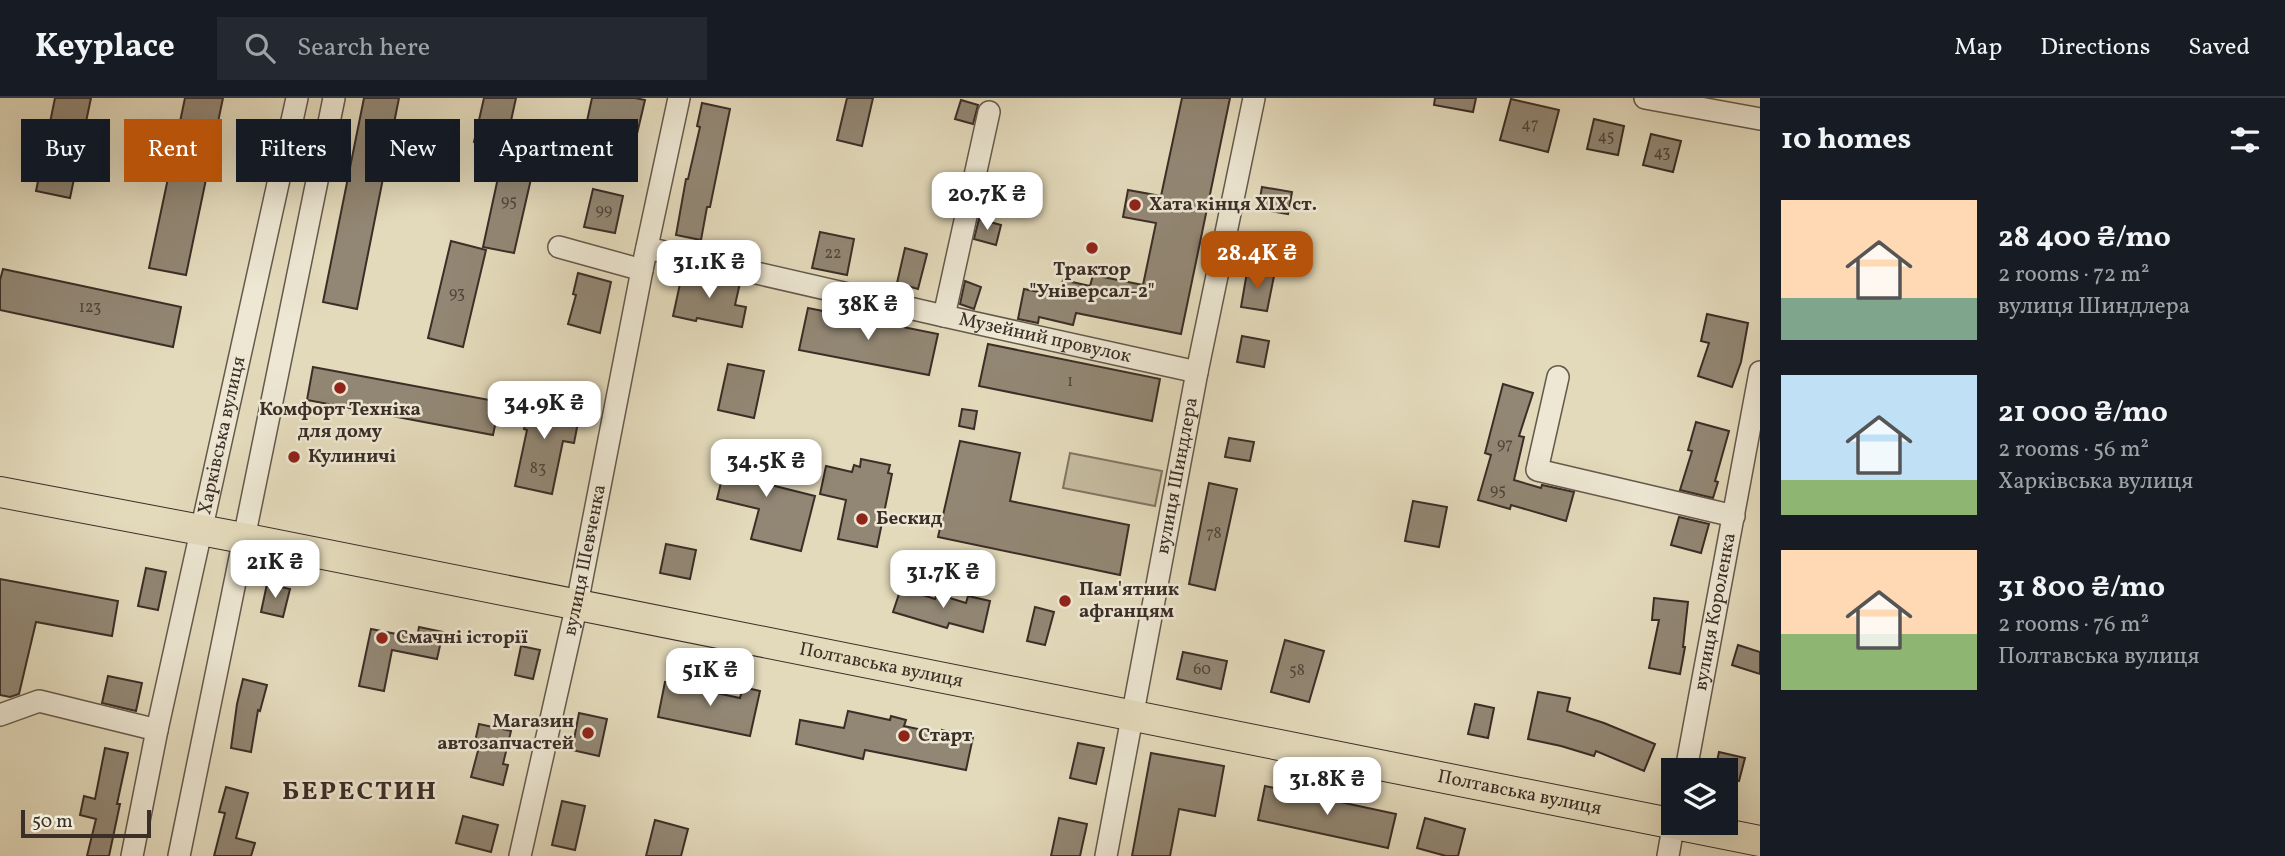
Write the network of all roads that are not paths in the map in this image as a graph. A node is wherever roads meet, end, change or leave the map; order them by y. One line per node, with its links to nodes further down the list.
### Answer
1 (297, 98): 17 (street, Харківська вулиця)
2 (334, 98): 18 (street, Харківська вулиця)
3 (679, 98): 9 (street, вулиця Шевченка)
4 (1254, 98): 12 (street, вулиця Шиндлера)
5 (1645, 98): 7 (street)
6 (989, 112): 11 (street)
7 (1760, 119)
8 (559, 247): 10 (street)
9 (647, 248): 10 (street, вулиця Шевченка); 11 (street, Музейний провулок)
10 (642, 270): 19 (street, вулиця Шевченка)
11 (944, 316): 12 (street, Музейний провулок)
12 (1197, 372): 21 (street, вулиця Шиндлера)
13 (1760, 372): 16 (street, вулиця Короленка)
14 (1558, 377): 16 (street)
15 (0, 492): 17 (highway, Полтавська вулиця)
16 (1734, 516): 23 (street, вулиця Короленка)
17 (201, 531): 18 (highway, Полтавська вулиця); 22 (street, Харківська вулиця)
18 (243, 538): 19 (highway, Полтавська вулиця); 29 (street, Харківська вулиця)
19 (577, 604): 21 (highway, Полтавська вулиця); 30 (street, вулиця Шевченка)
20 (0, 715): 22 (street)
21 (1133, 715): 24 (highway, Полтавська вулиця); 31 (street, вулиця Шиндлера)
22 (157, 730): 28 (street, Харківська вулиця)
23 (1688, 758)
24 (1661, 821)
25 (1672, 835): 32 (street)
26 (1730, 835): 27 (highway, Полтавська вулиця)
27 (1760, 841)
28 (131, 856)
29 (179, 856)
30 (520, 856)
31 (1106, 856)
32 (1668, 856)

